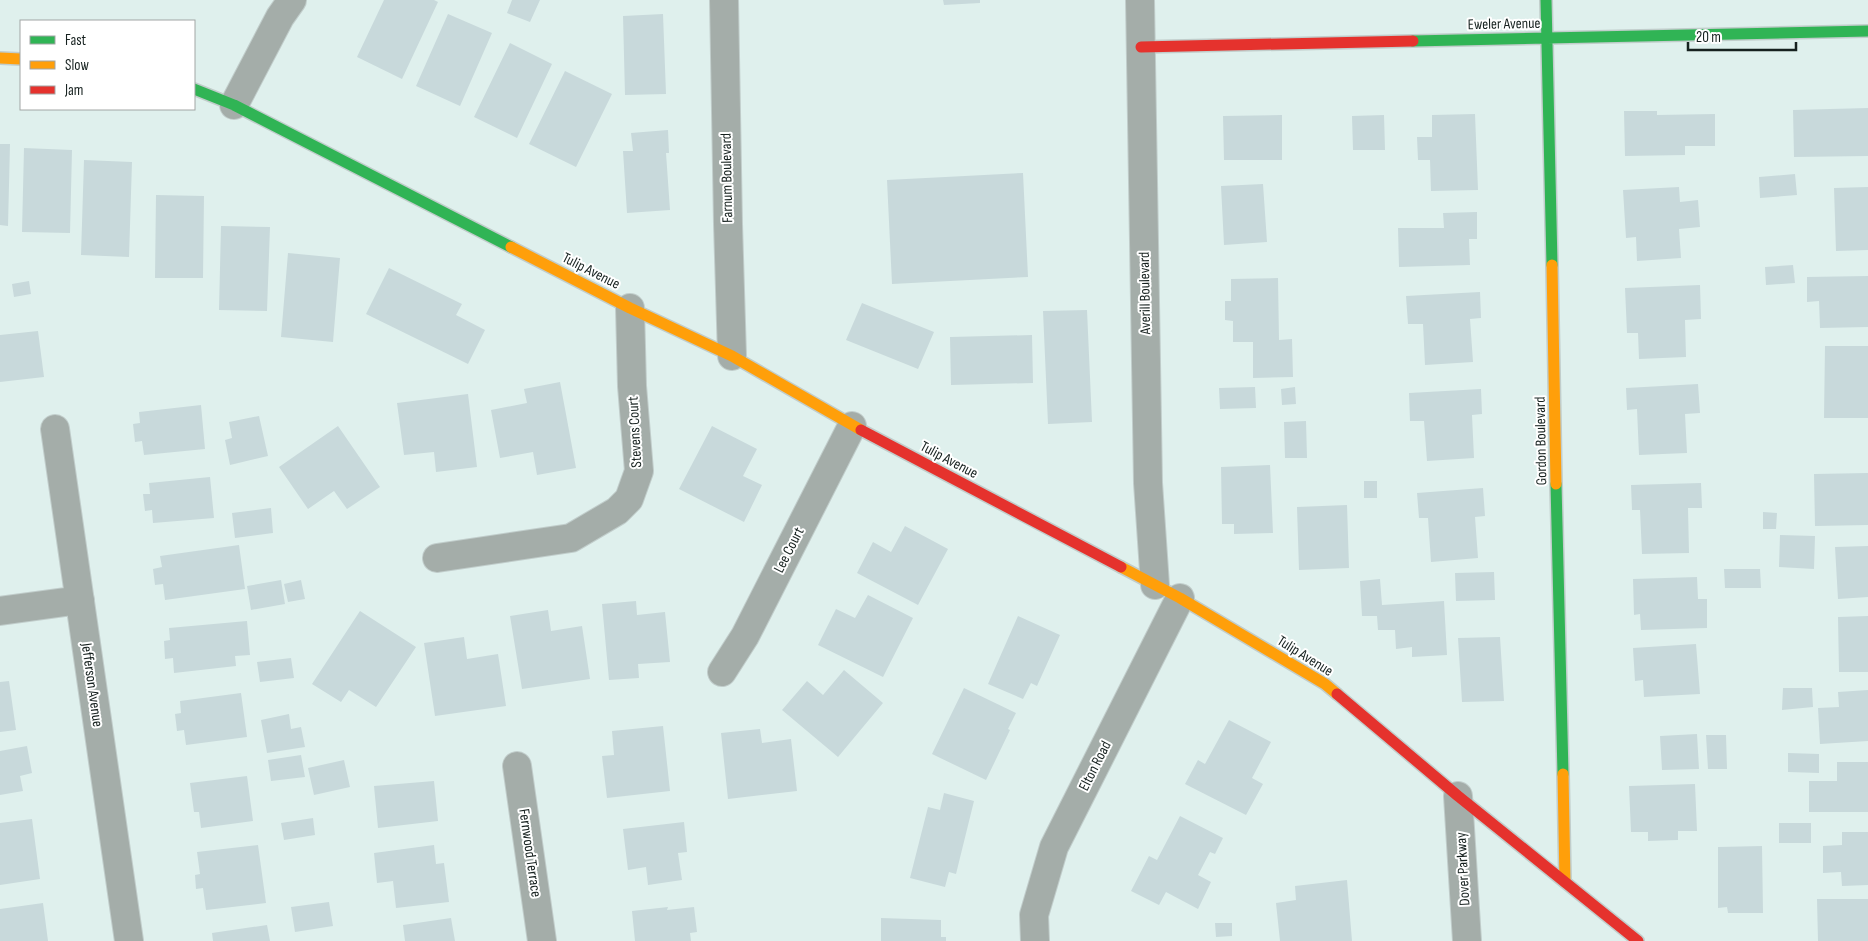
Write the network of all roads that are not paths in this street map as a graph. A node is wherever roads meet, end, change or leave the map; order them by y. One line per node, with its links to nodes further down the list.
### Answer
1 (292, 0): 11 (street)
2 (724, 0): 13 (street, Farnum Boulevard)
3 (1140, 0): 7 (street, Averill Boulevard)
4 (1546, 0): 6 (main road, Gordon Boulevard)
5 (1868, 31): 6 (main road, Eweler Avenue)
6 (1547, 38): 7 (main road, Eweler Avenue); 24 (main road, Gordon Boulevard)
7 (1141, 48): 17 (street, Averill Boulevard)
8 (0, 58): 9 (main road)
9 (20, 59)
10 (195, 90): 11 (main road, Tulip Avenue)
11 (234, 105): 12 (main road, Tulip Avenue)
12 (630, 308): 13 (main road, Tulip Avenue); 16 (street, Stevens Court)
13 (732, 356): 14 (main road, Tulip Avenue)
14 (852, 426): 17 (main road, Tulip Avenue); 21 (street, Lee Court)
15 (55, 429): 19 (street, Jefferson Avenue)
16 (437, 558)
17 (1155, 585): 18 (main road, Tulip Avenue)
18 (1180, 598): 23 (main road, Tulip Avenue); 27 (street, Elton Road)
19 (80, 600): 20 (street); 25 (street, Jefferson Avenue)
20 (0, 611)
21 (722, 672)
22 (517, 766): 26 (street, Fernwood Terrace)
23 (1458, 796): 24 (main road, Tulip Avenue); 28 (street, Dover Parkway)
24 (1566, 882): 29 (main road, Tulip Avenue)
25 (128, 941)
26 (542, 941)
27 (1035, 941)
28 (1467, 941)
29 (1638, 941)

